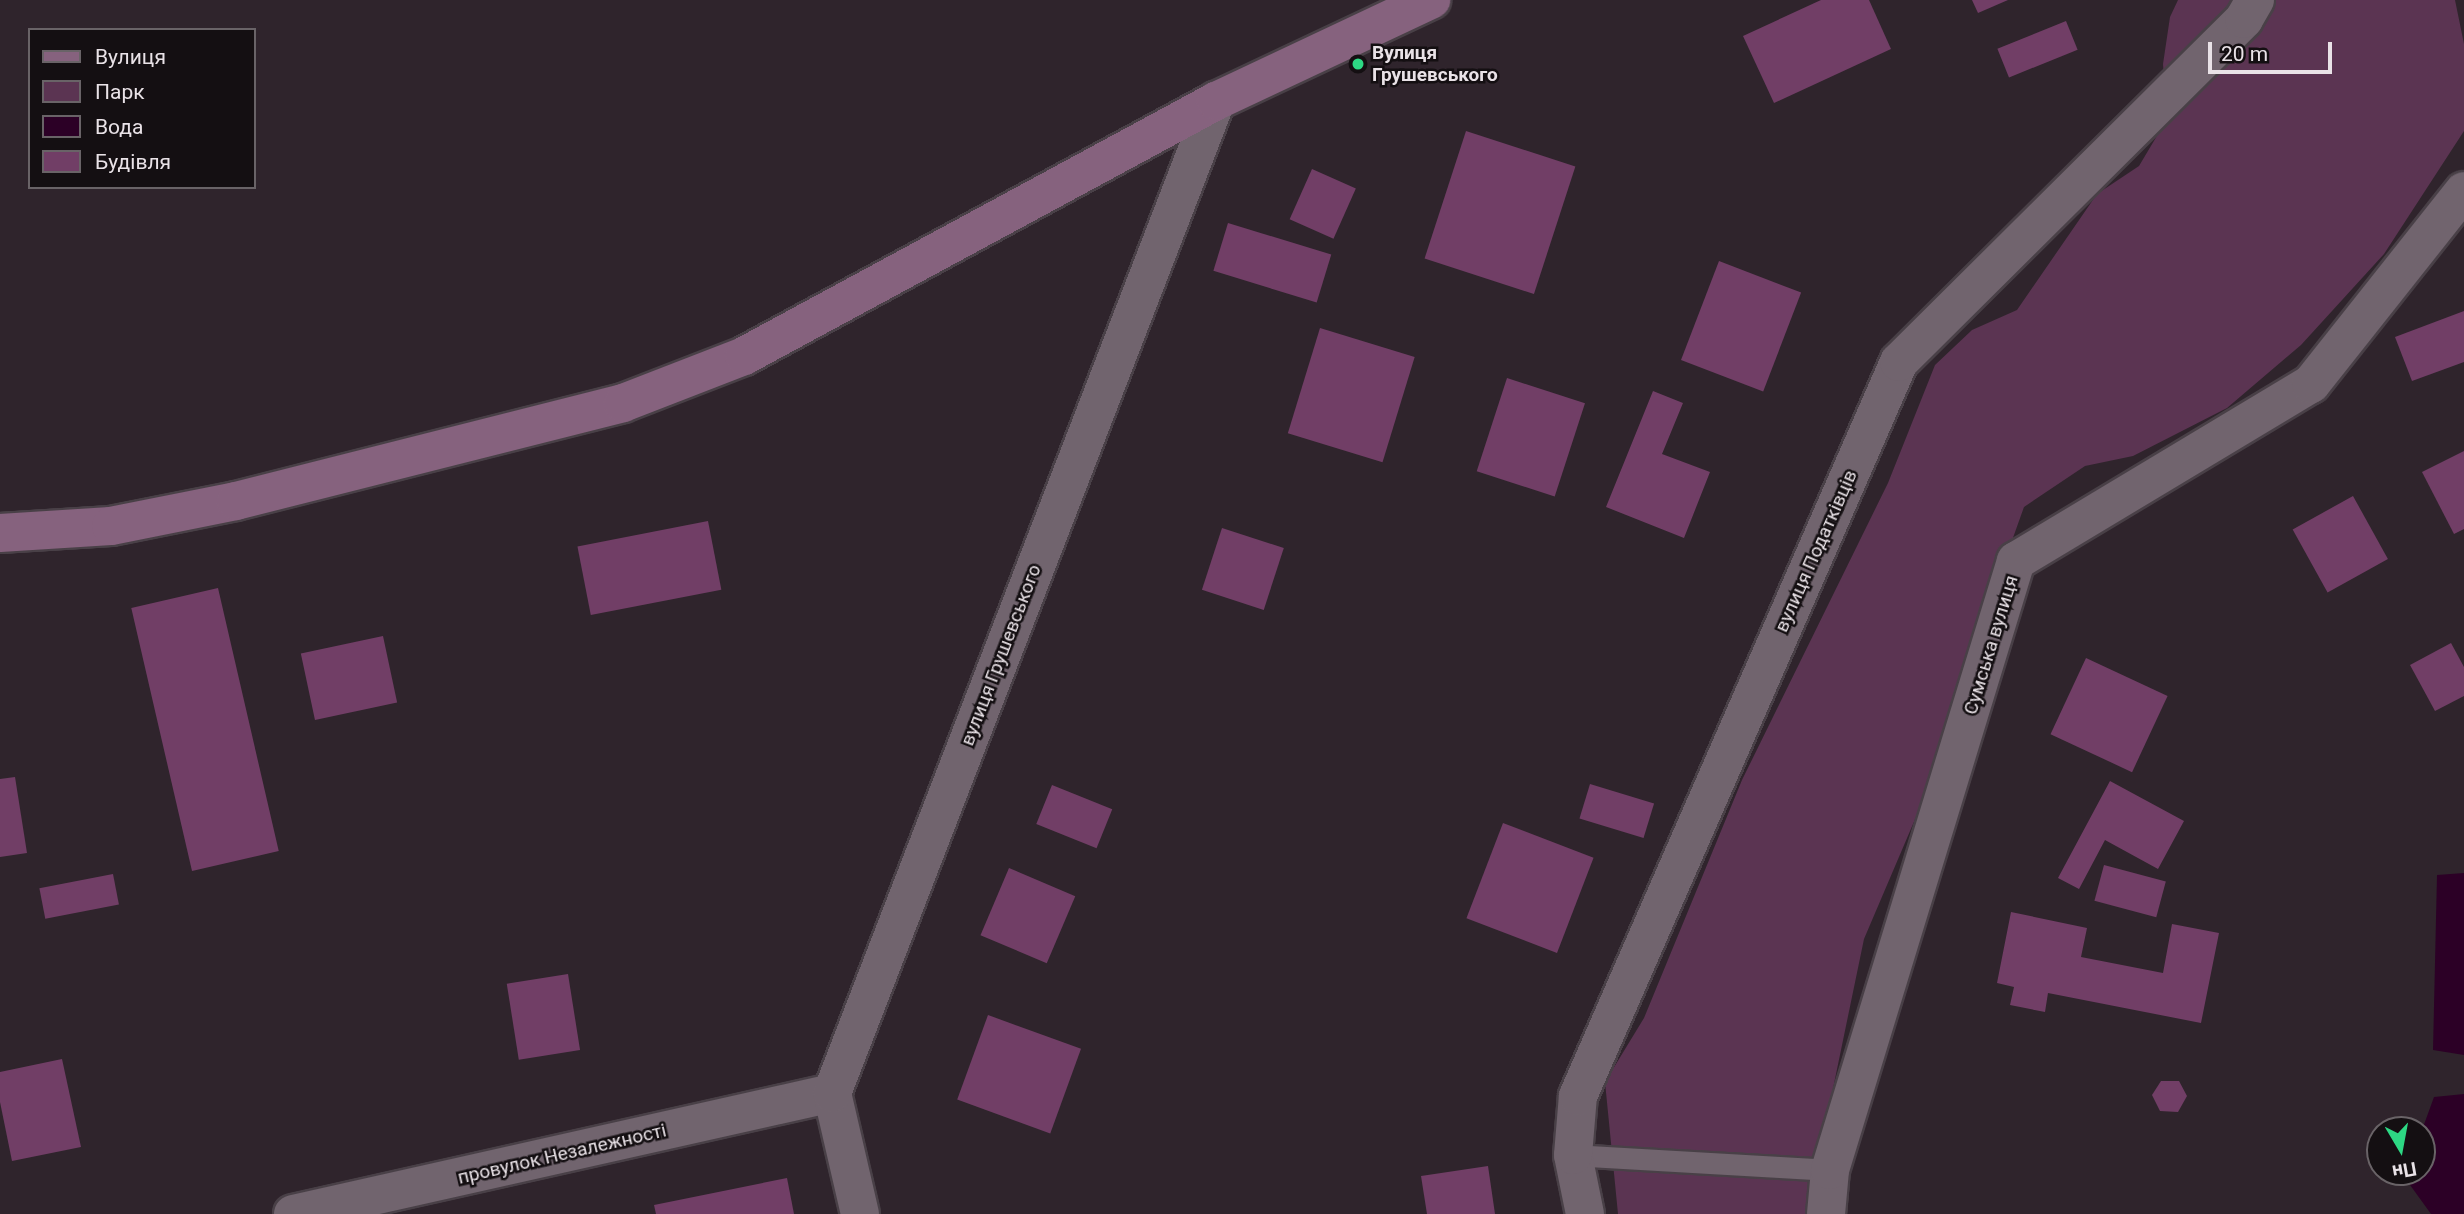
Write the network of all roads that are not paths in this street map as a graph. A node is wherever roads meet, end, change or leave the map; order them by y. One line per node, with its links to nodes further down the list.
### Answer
1 (1431, 0): 3 (street)
2 (2255, 0): 7 (street, вулиця Податківців)
3 (1216, 101): 5 (street); 6 (street, вулиця Грушевського)
4 (2464, 191): 8 (street, Сумська вулиця)
5 (0, 533)
6 (832, 1093): 9 (street, провулок Незалежності); 10 (street)
7 (1573, 1155): 8 (lane); 11 (street, вулиця Податківців)
8 (1830, 1170): 12 (street, Сумська вулиця)
9 (293, 1214)
10 (860, 1214)
11 (1585, 1214)
12 (1826, 1214)

